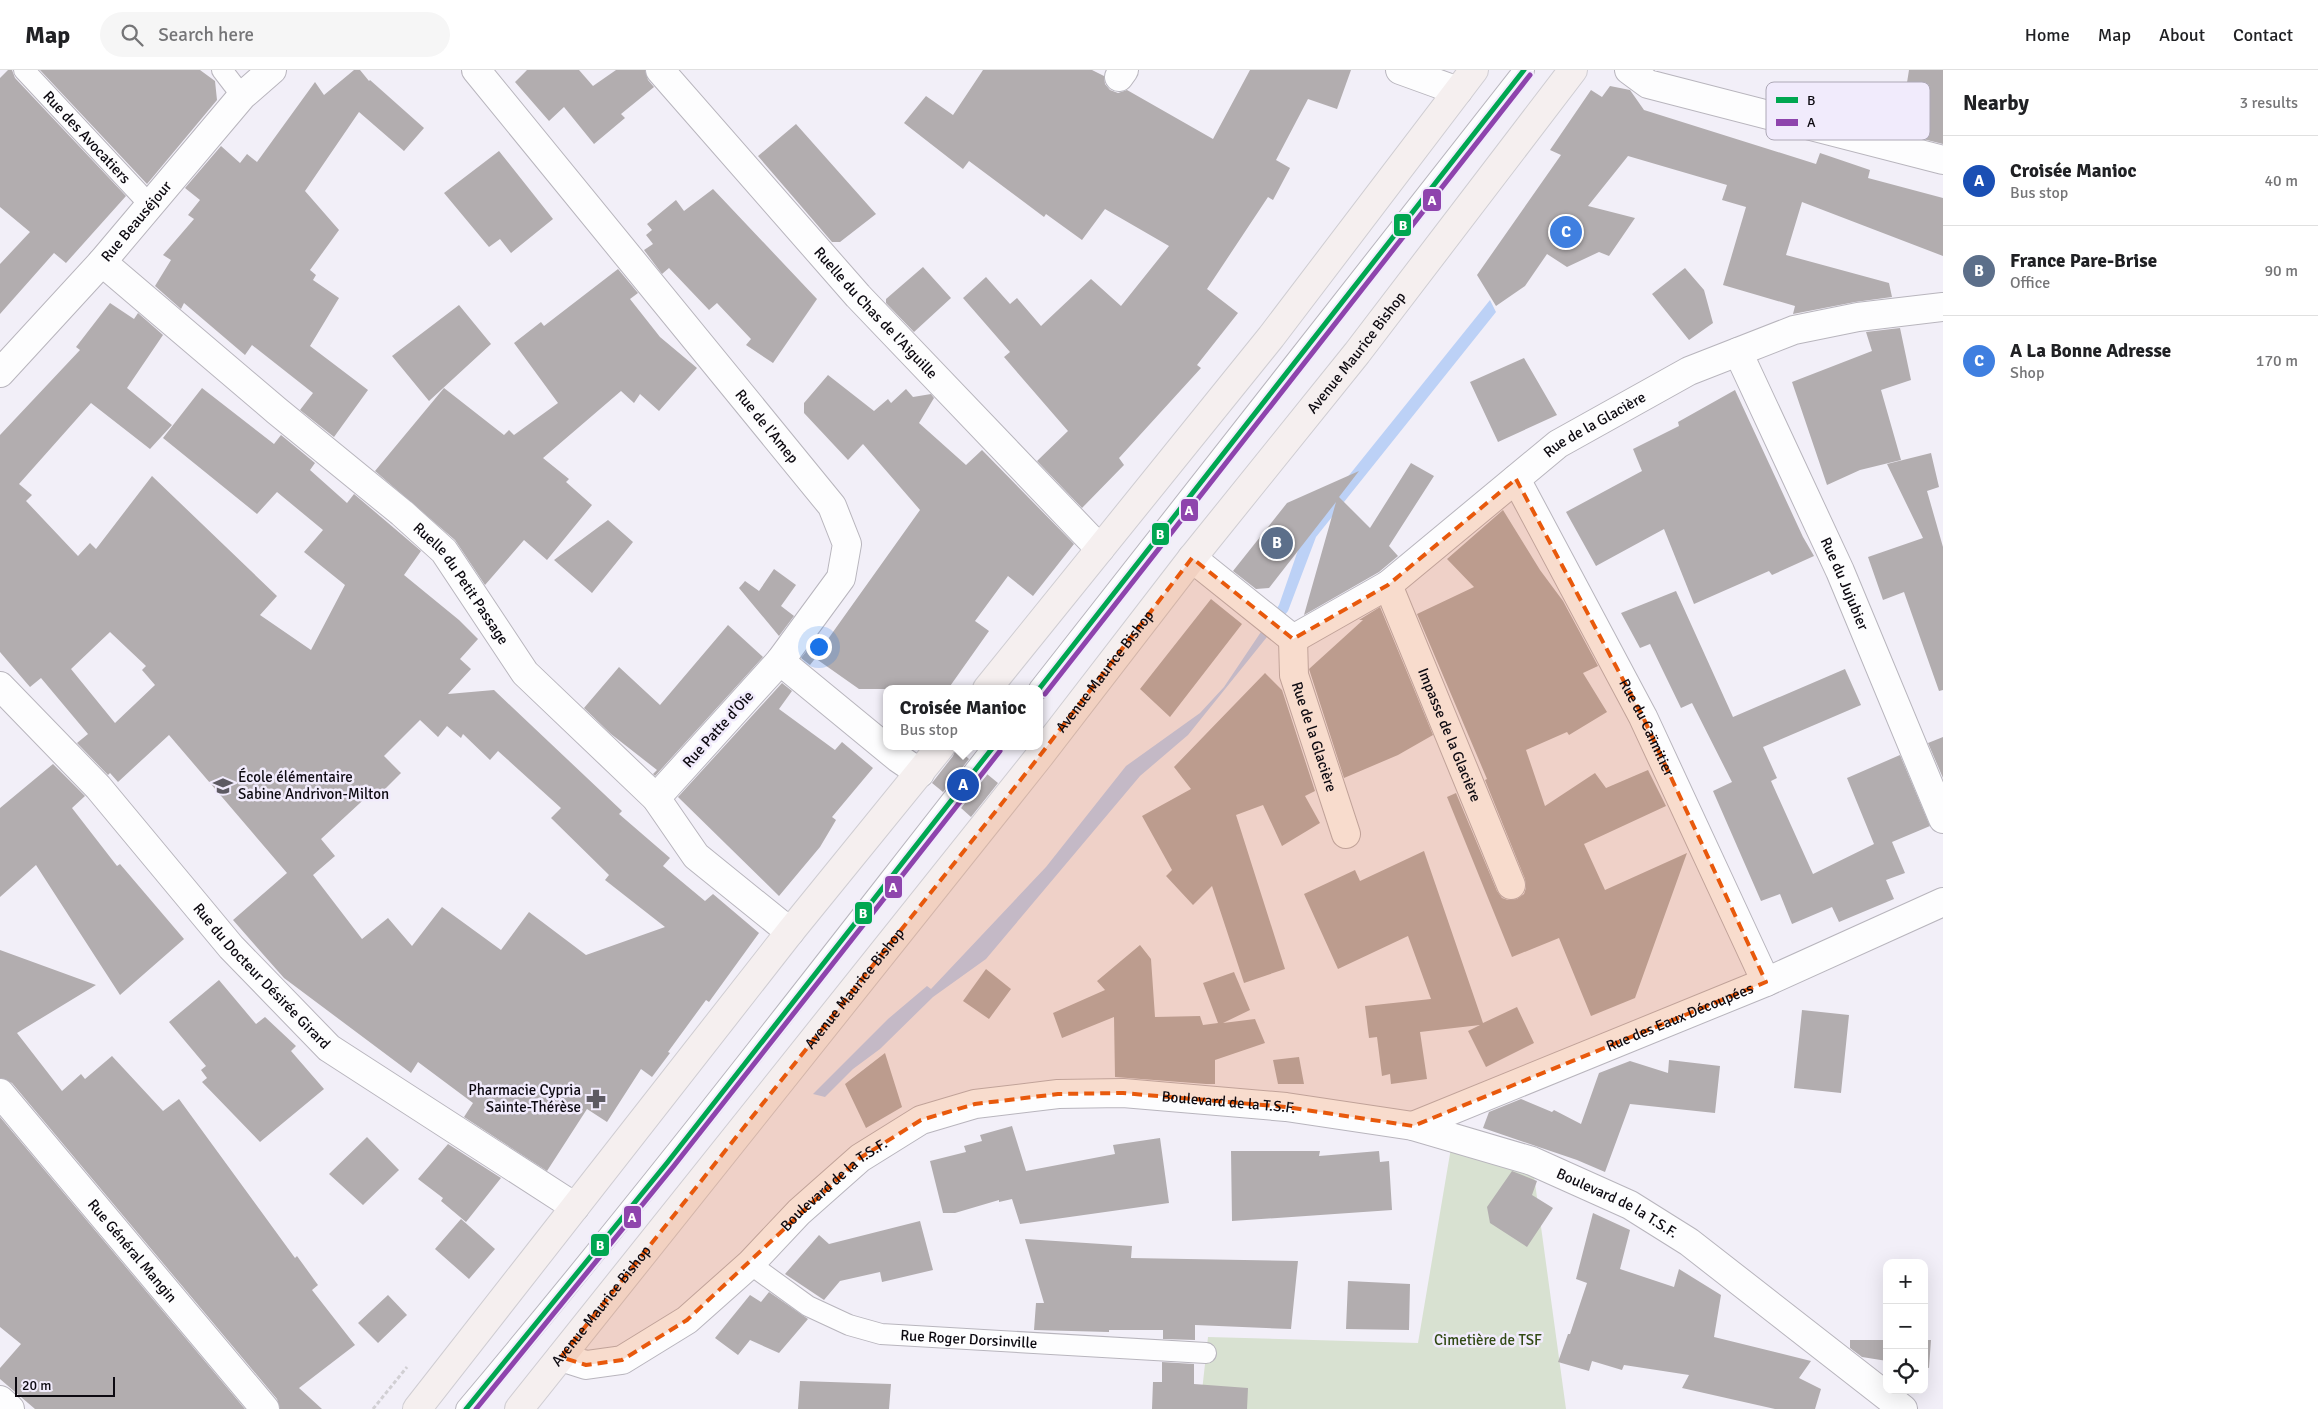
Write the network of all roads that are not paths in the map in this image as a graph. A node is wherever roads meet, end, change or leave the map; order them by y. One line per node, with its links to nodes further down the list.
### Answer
1 (24, 70): 15 (lane, Rue des Avocatiers)
2 (222, 70): 11 (lane)
3 (272, 70): 11 (street, Rue Beauséjour)
4 (476, 70): 25 (street, Rue de l'Amep)
5 (660, 70): 21 (street, Ruelle du Chas de l'Aiguille)
6 (1400, 70): 10 (street)
7 (1524, 70): 27 (lane)
8 (1573, 70): 22 (main road, Avenue Maurice Bishop)
9 (1629, 70): 12 (street)
10 (1466, 80): 21 (main road)
11 (242, 96): 15 (street, Rue Beauséjour)
12 (1766, 114)
13 (1865, 140): 14 (street)
14 (1943, 160)
15 (150, 205): 16 (street, Rue Beauséjour)
16 (102, 262): 19 (street, Rue Beauséjour); 34 (street, Ruelle du Petit Passage)
17 (1943, 307): 18 (street, Rue de la Glacière)
18 (1738, 352): 20 (street, Rue de la Glacière); 35 (street, Rue du Jujubier)
19 (0, 373)
20 (1516, 480): 23 (street, Rue de la Glacière); 40 (street, Rue du Caïmitier)
21 (1100, 549): 26 (main road)
22 (1192, 558): 24 (street); 46 (main road, Avenue Maurice Bishop)
23 (1388, 585): 24 (street, Rue de la Glacière); 37 (street, Impasse de la Glacière)
24 (1288, 633): 36 (street, Rue de la Glacière)
25 (780, 661): 29 (street); 34 (street, Rue Patte d'Oie)
26 (990, 685)
27 (1042, 685)
28 (0, 686): 43 (street, Rue du Docteur Désirée Girard)
29 (883, 746)
30 (888, 750): 33 (street)
31 (938, 750): 33 (main road)
32 (991, 750): 52 (lane)
33 (920, 772): 39 (main road)
34 (656, 798): 39 (street, Ruelle du Petit Passage)
35 (1943, 819)
36 (1346, 834)
37 (1510, 885)
38 (1943, 902): 40 (street, Rue des Eaux Découpées)
39 (790, 932): 43 (main road)
40 (1766, 982): 42 (street, Rue des Eaux Découpées)
41 (0, 1092): 50 (street, Rue Général Mangin)
42 (1412, 1126): 44 (street, Boulevard de la T.S.F.); 48 (street, Boulevard de la T.S.F.)
43 (575, 1207): 51 (main road)
44 (750, 1264): 45 (lane, Rue Roger Dorsinville); 46 (street, Boulevard de la T.S.F.)
45 (1206, 1353)
46 (561, 1358): 53 (main road, Avenue Maurice Bishop)
47 (0, 1400): 49 (street)
48 (1897, 1406)
49 (10, 1409)
50 (265, 1409)
51 (417, 1409)
52 (466, 1409)
53 (519, 1409)

